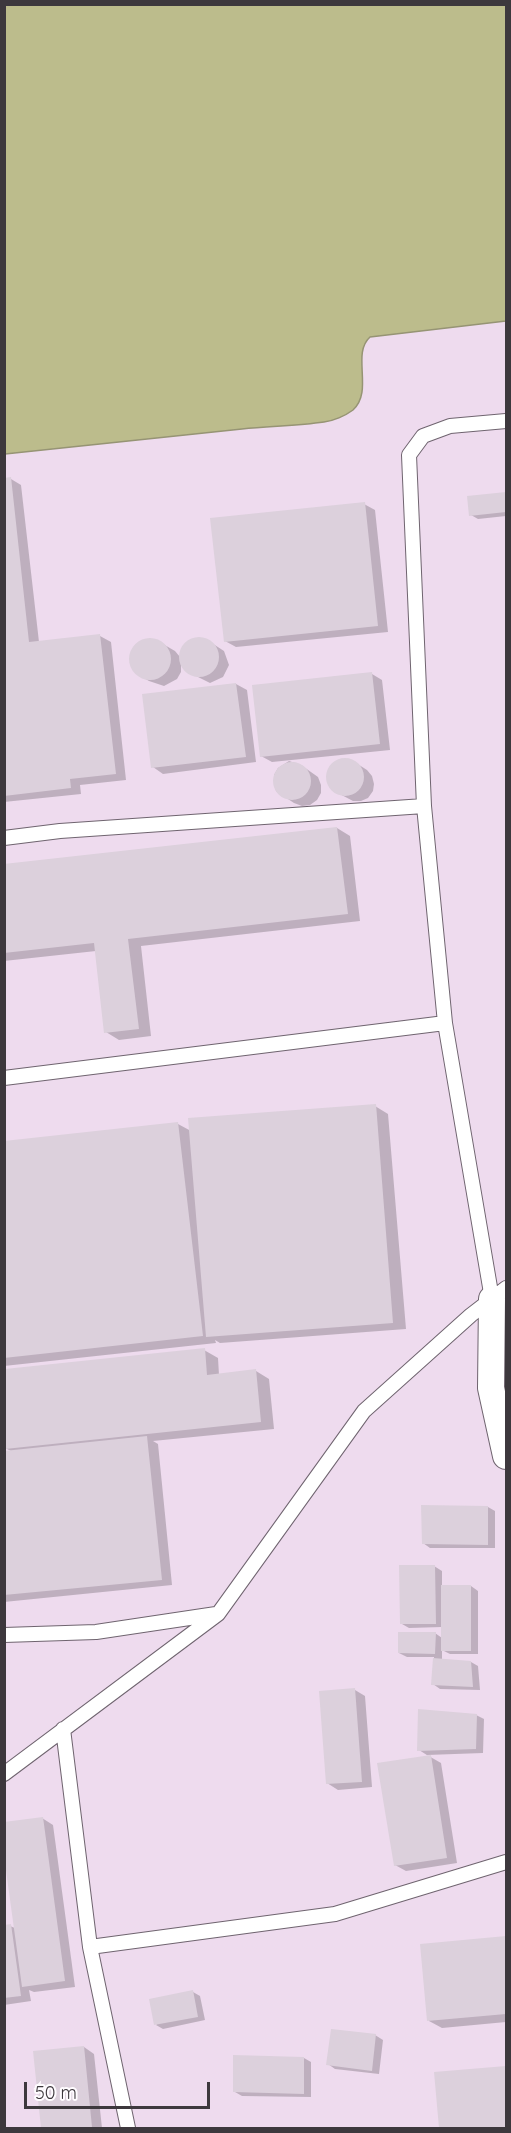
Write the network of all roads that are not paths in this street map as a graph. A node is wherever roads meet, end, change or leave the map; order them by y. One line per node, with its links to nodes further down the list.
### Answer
1 (507, 421): 2 (lane)
2 (424, 806): 3 (lane); 4 (lane)
3 (4, 838)
4 (445, 1023): 5 (lane); 6 (lane)
5 (4, 1078)
6 (499, 1294): 7 (street); 8 (lane)
7 (507, 1456)
8 (218, 1614): 9 (lane); 10 (lane)
9 (4, 1635)
10 (63, 1729): 11 (lane); 13 (lane)
11 (4, 1774)
12 (507, 1862): 13 (lane)
13 (90, 1947): 14 (lane)
14 (128, 2128)

